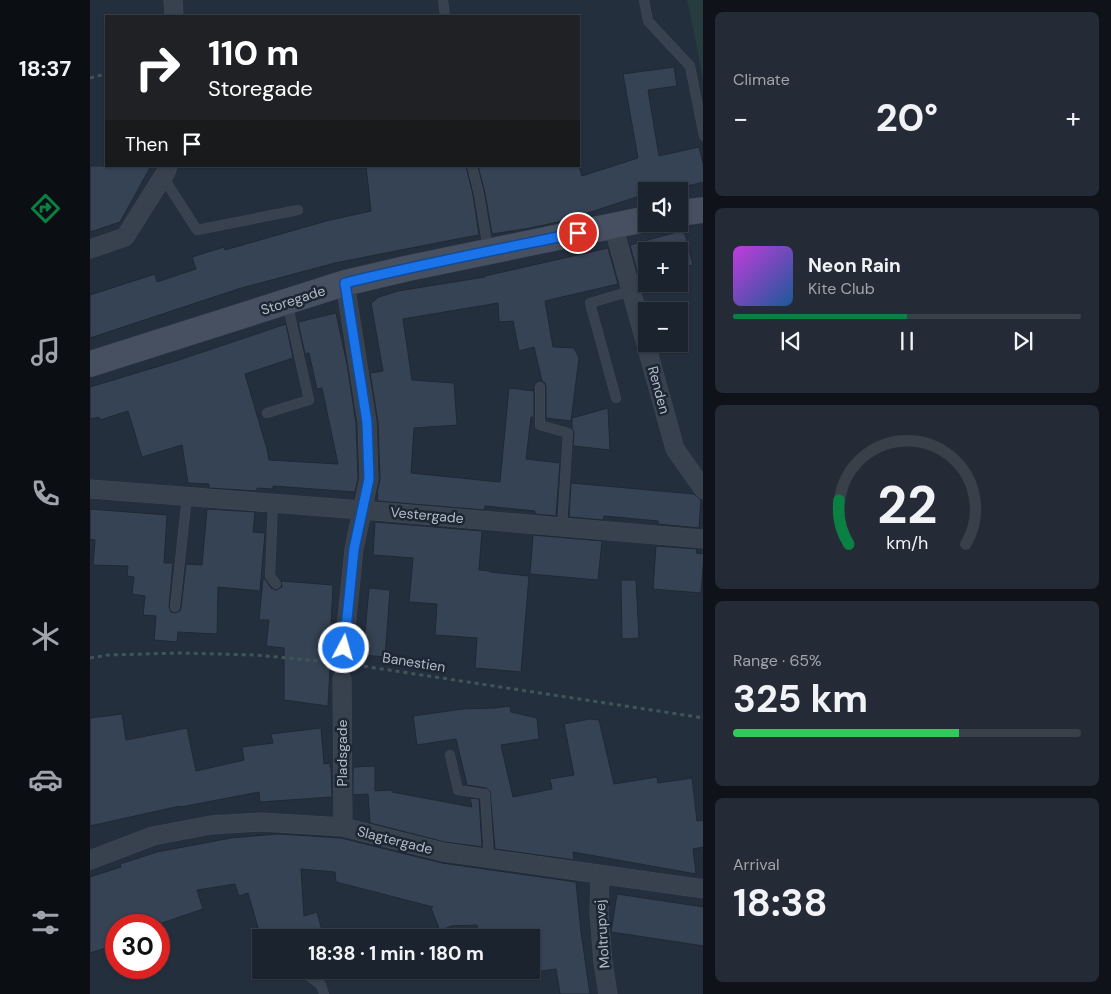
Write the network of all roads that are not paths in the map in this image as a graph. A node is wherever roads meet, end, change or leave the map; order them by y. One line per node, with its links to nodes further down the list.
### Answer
1 (173, 0): 4 (street)
2 (443, 0): 5 (lane)
3 (644, 0): 6 (lane)
4 (174, 15)
5 (445, 15)
6 (703, 131)
7 (472, 167): 15 (lane)
8 (165, 171): 9 (lane); 14 (street)
9 (298, 210)
10 (703, 210): 11 (street)
11 (688, 212)
12 (638, 220): 13 (street, Storegade)
13 (613, 225): 15 (street, Storegade); 17 (street, Renden)
14 (90, 249)
15 (489, 252): 16 (street, Storegade)
16 (345, 283): 18 (street, Storegade); 27 (street)
17 (631, 291): 21 (lane); 24 (street, Renden)
18 (287, 302): 19 (street, Storegade); 22 (lane)
19 (90, 364)
20 (540, 387): 28 (lane)
21 (616, 398)
22 (267, 412)
23 (90, 489): 25 (street, Vestergade)
24 (703, 489)
25 (187, 496): 26 (street, Vestergade); 31 (lane)
26 (273, 503): 27 (street, Vestergade); 30 (lane)
27 (362, 510): 28 (street, Vestergade); 32 (street)
28 (562, 527): 29 (street, Vestergade)
29 (703, 539)
30 (276, 584)
31 (175, 607)
32 (338, 655)
33 (342, 679): 35 (street, Pladsgade)
34 (450, 755): 36 (lane)
35 (343, 827): 36 (street, Slagtergade); 37 (street, Slagtergade)
36 (489, 858): 38 (street, Slagtergade)
37 (90, 860)
38 (600, 874): 39 (street, Slagtergade); 42 (street, Moltrupvej)
39 (703, 889)
40 (313, 979): 41 (lane)
41 (324, 994)
42 (608, 994)

